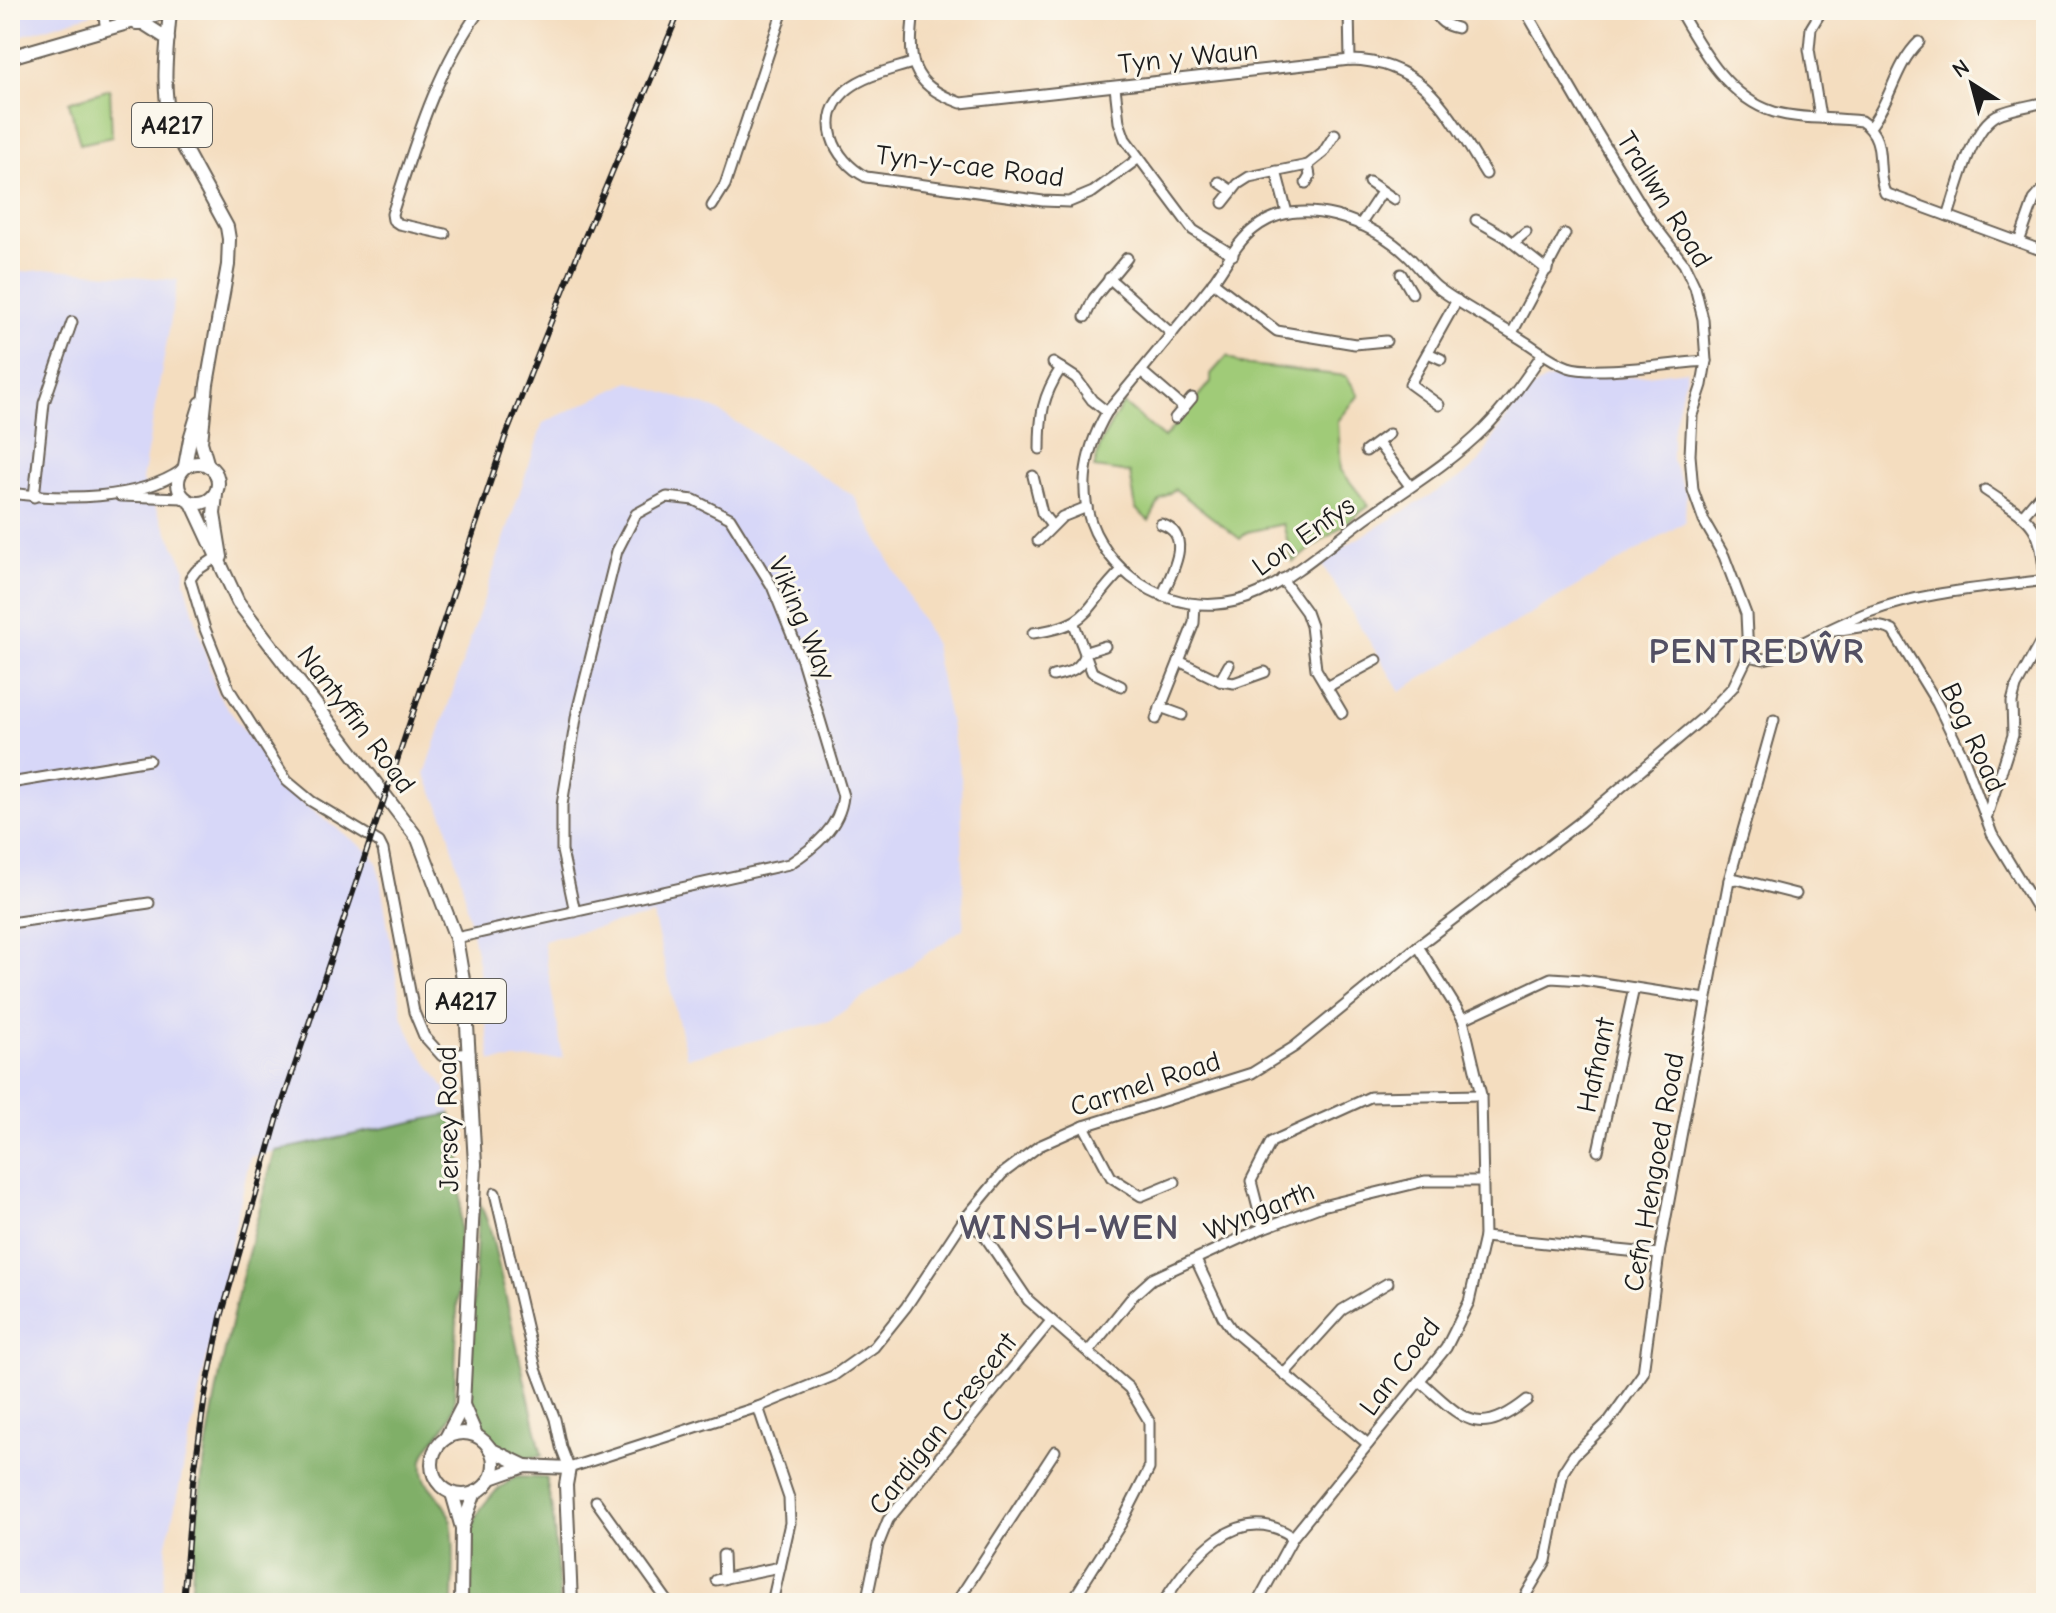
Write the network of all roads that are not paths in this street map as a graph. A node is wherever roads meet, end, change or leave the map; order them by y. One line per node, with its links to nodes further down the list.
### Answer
1 (103, 10): 13 (street)
2 (171, 10): 11 (main road); 14 (main road, A4217)
3 (480, 10): 42 (street)
4 (783, 10): 36 (street)
5 (914, 10): 18 (street)
6 (1349, 10): 17 (street)
7 (1434, 10): 12 (street)
8 (1525, 10): 63 (street, Trallwn Road)
9 (1679, 10): 21 (street)
10 (1822, 10): 21 (street)
11 (124, 24): 13 (main road); 14 (main road)
12 (1457, 28)
13 (106, 30): 16 (main road)
14 (168, 39): 65 (main road, A4217)
15 (1919, 42): 22 (street)
16 (10, 57)
17 (1350, 60): 19 (street, Tyn y Waun); 27 (street, Tyn y Waun)
18 (912, 63): 19 (street, Tyn y Waun); 24 (street, Tyn-y-cae Road)
19 (1115, 87): 24 (street)
20 (2046, 102): 38 (street)
21 (1820, 117): 22 (street)
22 (1870, 127): 38 (street)
23 (1335, 134): 25 (street)
24 (1139, 158): 47 (street)
25 (1308, 165): 26 (street); 30 (street)
26 (1276, 171): 32 (street); 37 (street)
27 (1486, 174)
28 (1219, 182): 32 (street)
29 (1369, 182): 33 (street)
30 (1306, 183)
31 (2046, 186): 44 (street)
32 (1232, 191): 35 (street)
33 (1382, 192): 34 (street); 40 (street)
34 (1394, 199)
35 (1223, 203)
36 (712, 206)
37 (1287, 213): 40 (street, Lon Enfys); 47 (street, Lon Enfys)
38 (1948, 216): 44 (street)
39 (1476, 220): 45 (street)
40 (1360, 225): 50 (street, Lon Enfys)
41 (1526, 232): 45 (street)
42 (445, 234)
43 (1565, 234): 49 (street)
44 (2019, 242): 46 (street)
45 (1513, 243): 49 (street)
46 (2046, 252)
47 (1233, 255): 52 (street, Lon Enfys)
48 (1127, 258): 51 (street)
49 (1547, 270): 57 (street)
50 (1422, 271): 53 (street); 54 (street, Lon Enfys)
51 (1109, 278): 55 (street); 58 (street)
52 (1213, 282): 58 (street, Lon Enfys); 59 (street)
53 (1412, 293)
54 (1457, 300): 57 (street, Lon Enfys); 60 (street)
55 (1085, 317)
56 (72, 322): 86 (street)
57 (1512, 333): 61 (street, Lon Enfys)
58 (1172, 334): 64 (street, Lon Enfys)
59 (1386, 341)
60 (1428, 353): 62 (street); 67 (street)
61 (1543, 353): 63 (street, Lon Enfys); 80 (street, Lon Enfys)
62 (1441, 359)
63 (1706, 361): 105 (street, Trallwn Road)
64 (1141, 371): 68 (street); 69 (street, Lon Enfys)
65 (207, 384): 77 (main road, A4217); 78 (main road, A4217)
66 (1192, 398): 68 (street)
67 (1439, 405)
68 (1184, 408): 70 (street)
69 (1107, 412): 72 (street); 88 (street, Lon Enfys)
70 (1175, 418)
71 (1026, 425): 72 (street)
72 (1040, 425): 75 (street)
73 (1389, 434): 74 (street)
74 (1378, 443): 76 (street); 80 (street)
75 (1040, 449)
76 (1366, 451)
77 (208, 466): 78 (main road); 84 (main road)
78 (184, 468): 85 (street); 87 (main road)
79 (1033, 476): 91 (street)
80 (1410, 486): 95 (street, Lon Enfys)
81 (2046, 488): 89 (street)
82 (1985, 490): 89 (street)
83 (10, 493): 86 (street)
84 (216, 494): 87 (main road); 93 (main road, Nantyffin Road / A4217)
85 (101, 495): 86 (street); 87 (street)
86 (34, 497)
87 (188, 501): 93 (main road, Nantyffin Road / A4217)
88 (1087, 507): 91 (street); 94 (street, Lon Enfys)
89 (2022, 516): 96 (street)
90 (1161, 524): 97 (street)
91 (1052, 526): 92 (street)
92 (1038, 541)
93 (218, 556): 122 (main road, Nantyffin Road / A4217); 134 (street)
94 (1122, 570): 97 (street, Lon Enfys); 99 (street)
95 (1282, 579): 98 (street, Lon Enfys); 113 (street)
96 (2046, 580): 100 (street)
97 (1162, 596): 98 (street, Lon Enfys)
98 (1195, 604): 107 (street)
99 (1074, 624): 102 (street); 104 (street)
100 (1827, 632): 105 (street); 121 (street, Bog Road)
101 (2046, 632): 121 (street)
102 (1033, 633)
103 (1105, 646): 104 (street)
104 (1086, 652): 110 (street); 112 (street)
105 (1748, 656): 130 (street, Carmel Road)
106 (1377, 660): 113 (street)
107 (1179, 661): 111 (street); 114 (street)
108 (1229, 665): 111 (street)
109 (1265, 672): 111 (street)
110 (1053, 676)
111 (1220, 681)
112 (1121, 686)
113 (1327, 687): 115 (street)
114 (1160, 707): 116 (street); 117 (street)
115 (1342, 713)
116 (1182, 715)
117 (1156, 719)
118 (1774, 720): 123 (street, Cefn Hengoed Road)
119 (149, 760): 120 (street)
120 (10, 783)
121 (1987, 816): 128 (street, Bog Road)
122 (418, 839): 129 (main road, Jersey Road / A4217)
123 (1729, 880): 124 (street); 132 (street, Cefn Hengoed Road)
124 (1796, 894)
125 (149, 903): 127 (street)
126 (575, 912): 126 (street, Viking Way); 129 (street, Viking Way)
127 (10, 923)
128 (2046, 923)
129 (456, 938): 134 (main road, Jersey Road / A4217)
130 (1418, 946): 133 (street, Lan Coed); 136 (street, Carmel Road)
131 (1634, 988): 132 (street); 133 (street); 137 (street, Hafnant)
132 (1706, 999): 144 (street, Cefn Hengoed Road)
133 (1463, 1019): 135 (street, Lan Coed)
134 (470, 1053): 152 (main road, Jersey Road / A4217)
135 (1481, 1095): 138 (street, Lan Coed); 142 (street)
136 (1084, 1126): 139 (street); 141 (street, Carmel Road)
137 (1598, 1151)
138 (1482, 1181): 142 (street, Wyngarth); 143 (street, Lan Coed)
139 (1175, 1182)
140 (495, 1193): 160 (street, Jersey Road)
141 (963, 1221): 147 (street); 153 (street, Carmel Road)
142 (1263, 1228): 145 (street, Wyngarth)
143 (1484, 1237): 144 (street); 150 (street, Lan Coed)
144 (1659, 1254): 178 (street, Cefn Hengoed Road)
145 (1196, 1260): 148 (street, Wyngarth); 149 (street)
146 (1388, 1283): 149 (street)
147 (1051, 1321): 148 (street); 173 (street, Cardigan Crescent)
148 (1088, 1352): 175 (street)
149 (1284, 1374): 156 (street)
150 (1420, 1381): 151 (street); 156 (street, Lan Coed)
151 (1527, 1400)
152 (463, 1405): 154 (main road, Jersey Road / A4217); 155 (main road, Jersey Road / A4217)
153 (758, 1407): 160 (street, Carmel Road); 168 (street)
154 (476, 1435): 155 (main road); 157 (main road)
155 (446, 1438): 163 (main road)
156 (1368, 1444): 166 (street, Lan Coed)
157 (490, 1449): 159 (main road, Carmel Road); 161 (main road)
158 (1055, 1451): 174 (street)
159 (525, 1466): 160 (main road, Carmel Road); 161 (main road, Carmel Road)
160 (569, 1468): 170 (main road, Jersey Road)
161 (491, 1478): 162 (main road)
162 (475, 1492): 163 (main road); 165 (main road)
163 (452, 1493): 165 (main road)
164 (596, 1501): 171 (street)
165 (462, 1528): 169 (main road)
166 (1293, 1537): 176 (street); 177 (street, Lan Coed)
167 (723, 1555): 168 (street)
168 (780, 1567): 172 (street)
169 (461, 1603)
170 (571, 1603)
171 (669, 1603)
172 (772, 1603)
173 (866, 1603)
174 (956, 1603)
175 (1071, 1603)
176 (1163, 1603)
177 (1257, 1603)
178 (1521, 1603)

